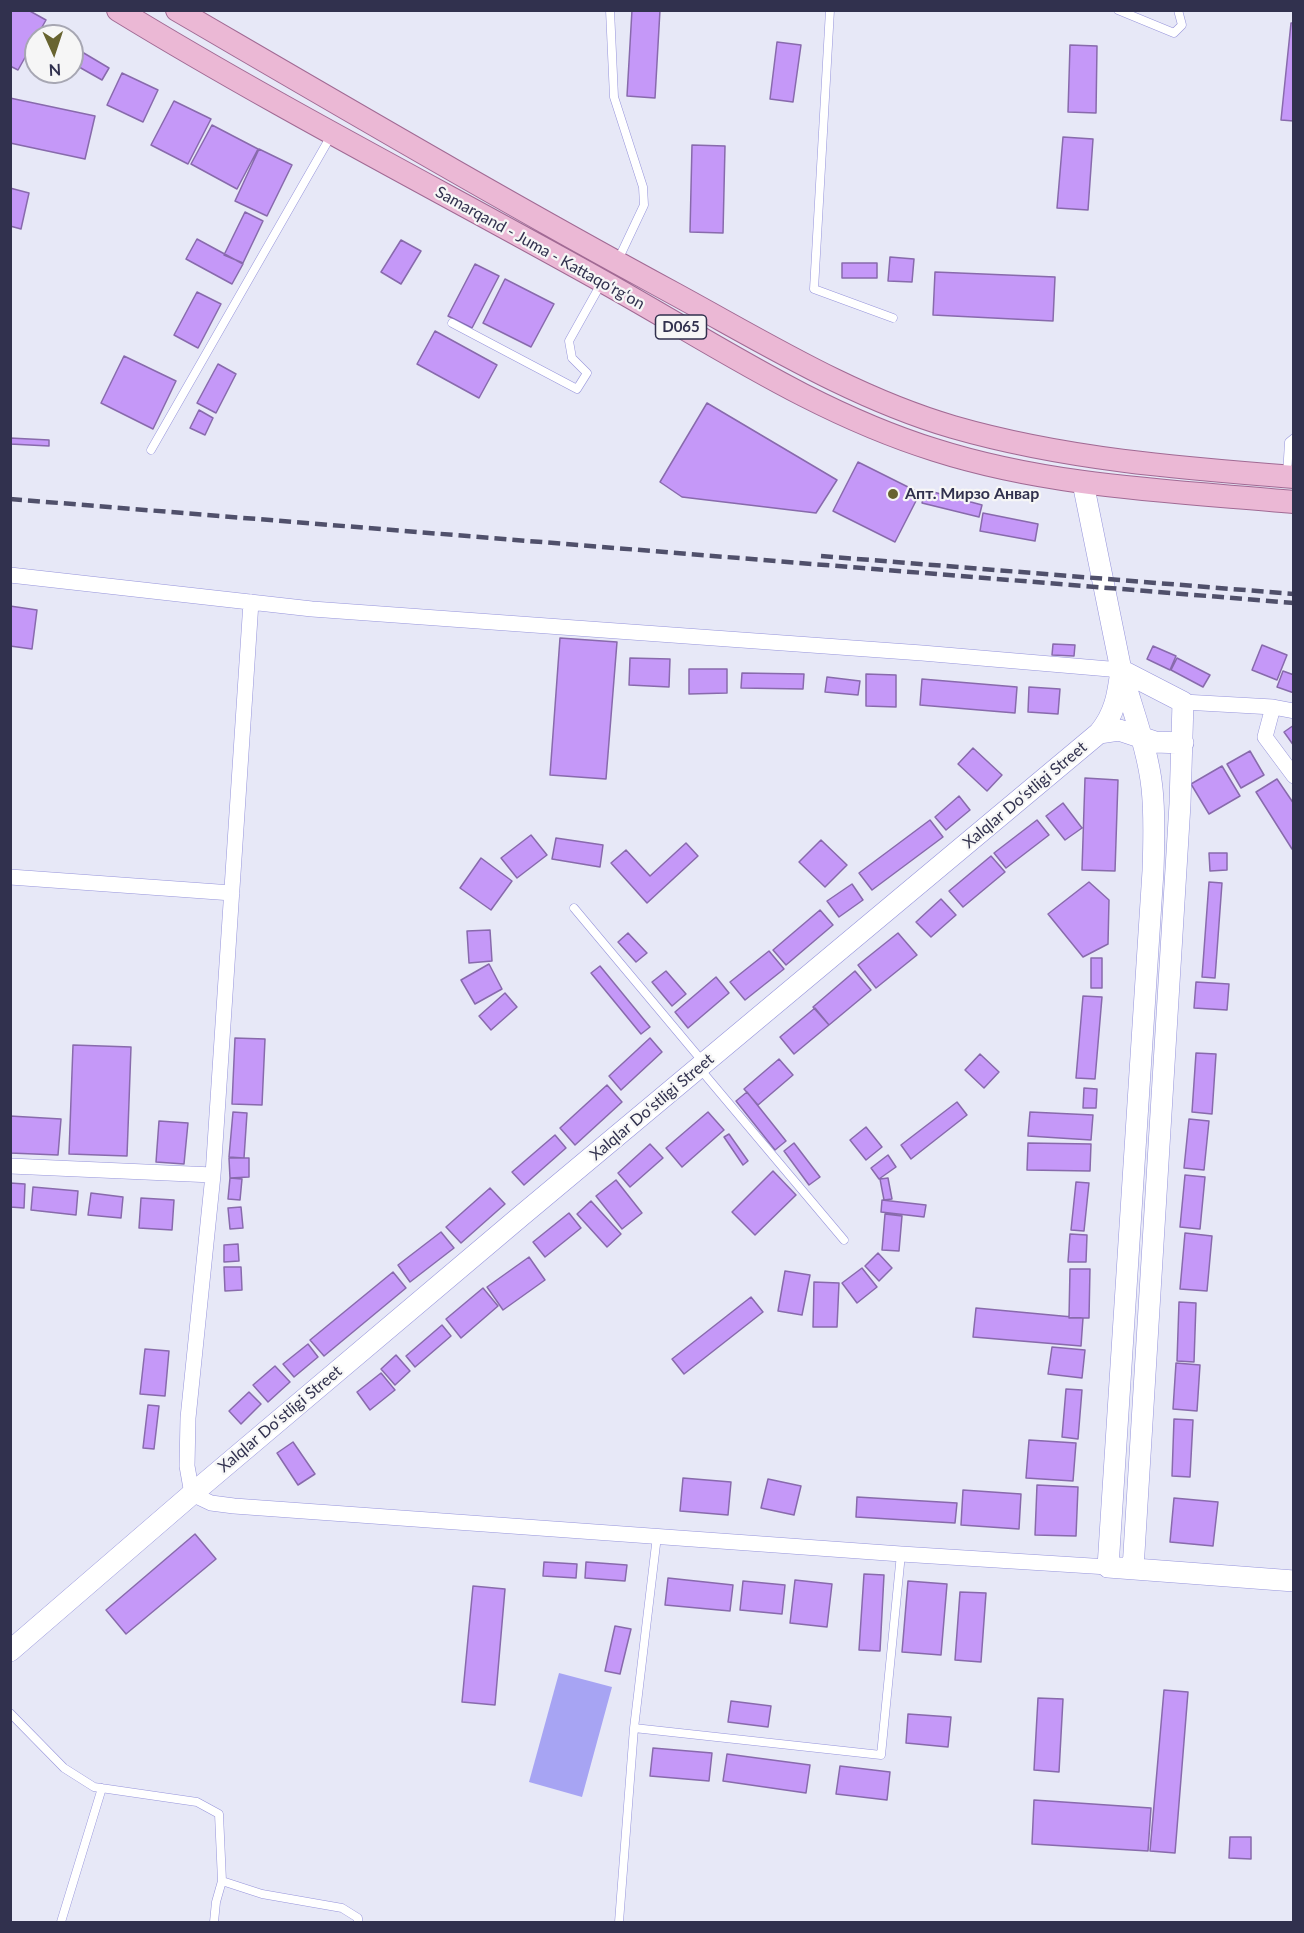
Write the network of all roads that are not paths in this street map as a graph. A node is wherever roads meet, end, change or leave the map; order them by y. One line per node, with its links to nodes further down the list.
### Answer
1 (118, 10): 7 (main road, Samarqand - Juma - Kattaqo‘rg‘on / D065)
2 (177, 10): 8 (main road, Samarqand - Juma - Kattaqo‘rg‘on / D065)
3 (610, 10): 11 (lane)
4 (830, 10): 13 (lane)
5 (1118, 10): 6 (lane)
6 (1178, 10)
7 (149, 18): 9 (main road, Samarqand - Juma - Kattaqo‘rg‘on / D065)
8 (282, 72): 9 (main road); 11 (main road, Samarqand - Juma - Kattaqo‘rg‘on / D065)
9 (267, 96): 10 (main road, Samarqand - Juma - Kattaqo‘rg‘on / D065)
10 (333, 133): 12 (main road, Samarqand - Juma - Kattaqo‘rg‘on / D065); 16 (lane)
11 (616, 262): 17 (main road, Samarqand - Juma - Kattaqo‘rg‘on / D065)
12 (603, 282): 14 (lane); 18 (main road, Samarqand - Juma - Kattaqo‘rg‘on / D065)
13 (893, 318)
14 (452, 323)
15 (1293, 438): 17 (lane)
16 (151, 450)
17 (1290, 477)
18 (1083, 483): 19 (main road, Samarqand - Juma - Kattaqo‘rg‘on / D065); 22 (street, Xalqlar Doʻstligi Street)
19 (1293, 502)
20 (10, 575): 21 (street)
21 (251, 602): 22 (street); 33 (street)
22 (1121, 670): 23 (street); 24 (street); 27 (street, Xalqlar Doʻstligi Street)
23 (1184, 702): 24 (street); 25 (street); 30 (street)
24 (1130, 703): 27 (street); 29 (street)
25 (1273, 707): 26 (street); 31 (street)
26 (1293, 711)
27 (1111, 715): 28 (street, Xalqlar Doʻstligi Street)
28 (1099, 733): 29 (street); 35 (street, Xalqlar Doʻstligi Street)
29 (1140, 737): 30 (street); 42 (street)
30 (1183, 743): 43 (street)
31 (1293, 776)
32 (10, 877): 33 (street)
33 (232, 893): 37 (street)
34 (574, 908): 35 (lane)
35 (701, 1066): 38 (lane); 39 (street, Xalqlar Doʻstligi Street)
36 (10, 1166): 37 (street)
37 (213, 1175): 39 (street)
38 (844, 1240)
39 (192, 1494): 40 (street); 45 (street, Xalqlar Doʻstligi Street)
40 (657, 1536): 41 (street); 47 (lane)
41 (901, 1554): 42 (street); 47 (lane)
42 (1108, 1567): 43 (street)
43 (1133, 1569): 44 (street)
44 (1293, 1581)
45 (10, 1651)
46 (10, 1713): 48 (lane)
47 (634, 1728): 53 (lane)
48 (102, 1788): 49 (lane); 50 (lane)
49 (222, 1881): 51 (lane); 52 (lane)
50 (61, 1923)
51 (214, 1923)
52 (358, 1923)
53 (619, 1923)

